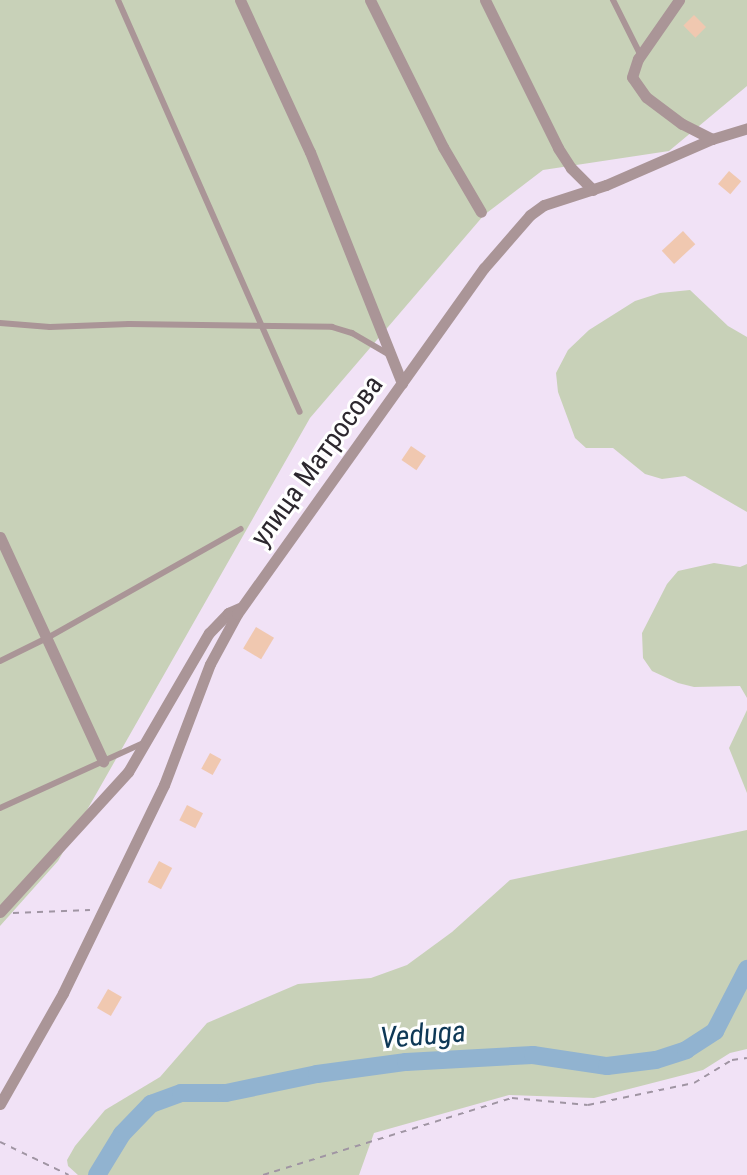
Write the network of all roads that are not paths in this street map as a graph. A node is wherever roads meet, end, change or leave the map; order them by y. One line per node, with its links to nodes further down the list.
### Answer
1 (118, 0): 13 (lane)
2 (240, 0): 14 (street)
3 (370, 0): 11 (street)
4 (485, 0): 10 (street)
5 (613, 0): 7 (lane)
6 (679, 0): 7 (street)
7 (641, 55): 9 (street)
8 (747, 128): 9 (street, улица Матросова)
9 (712, 139): 10 (street, улица Матросова)
10 (593, 190): 15 (street, улица Матросова)
11 (481, 212)
12 (0, 323): 13 (lane)
13 (262, 327): 14 (lane); 16 (lane)
14 (391, 356): 15 (street)
15 (402, 383): 19 (street, улица Матросова)
16 (300, 412)
17 (241, 529): 20 (lane)
18 (0, 537): 20 (street)
19 (241, 608): 22 (street); 26 (street, улица Матросова)
20 (47, 639): 21 (lane); 23 (street)
21 (0, 661)
22 (146, 742): 23 (lane); 25 (street)
23 (103, 761): 24 (lane)
24 (0, 808)
25 (6, 912)
26 (0, 1104)

